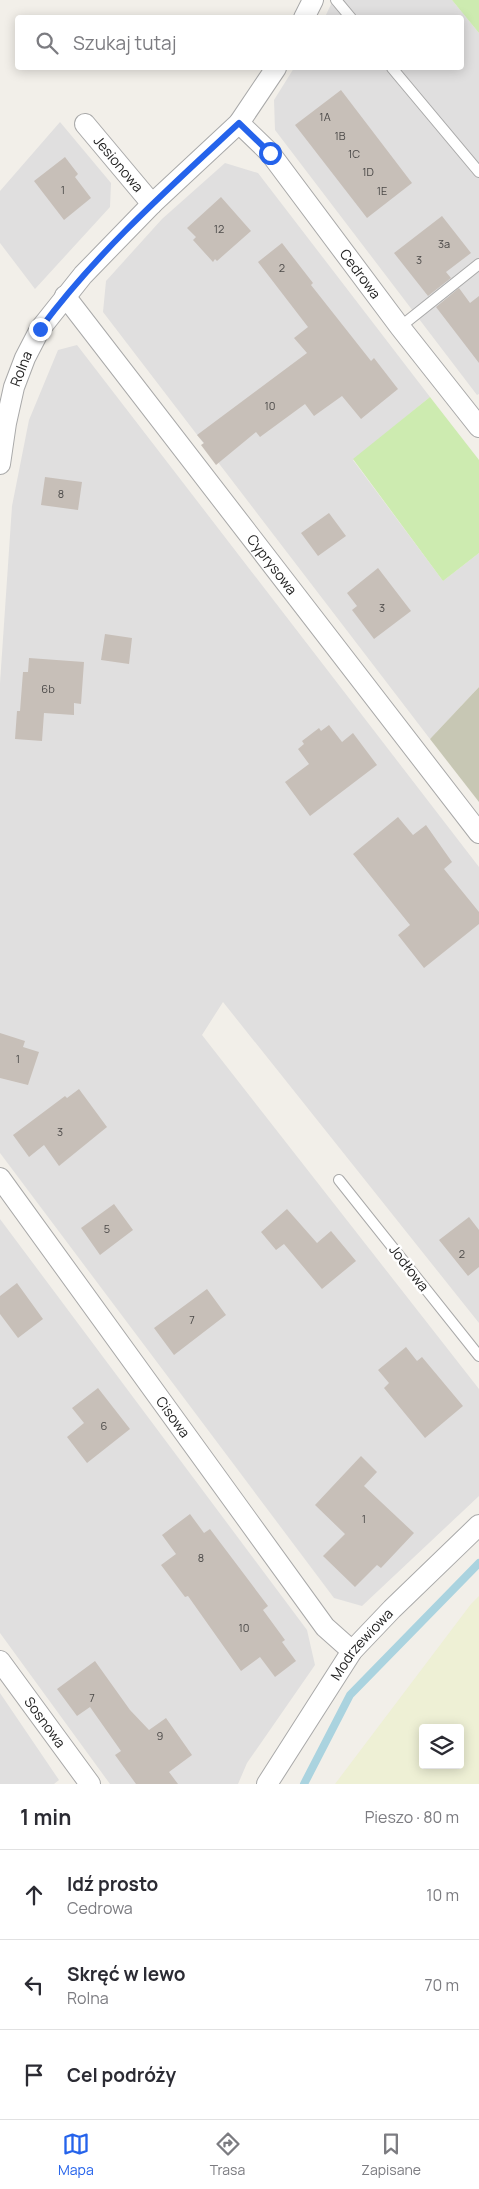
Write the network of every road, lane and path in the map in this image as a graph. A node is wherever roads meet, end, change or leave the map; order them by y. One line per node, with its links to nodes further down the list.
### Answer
1 (313, 0): 3 (street)
2 (336, 0): 4 (lane)
3 (306, 15)
4 (348, 15)
5 (275, 70): 7 (street, Rolna)
6 (394, 70): 9 (lane)
7 (239, 123): 10 (street, Rolna); 13 (street, Cedrowa)
8 (85, 124): 10 (street, Jesionowa)
9 (479, 172)
10 (152, 204): 12 (street, Rolna)
11 (479, 264): 13 (lane)
12 (64, 296): 15 (street, Rolna); 16 (street, Cyprysowa)
13 (400, 327): 14 (street, Cedrowa)
14 (479, 427)
15 (0, 464)
16 (479, 833)
17 (0, 1178): 21 (street, Cisowa)
18 (339, 1180): 19 (lane, Jodłowa)
19 (479, 1356)
20 (479, 1525): 21 (street, Modrzewiowa)
21 (352, 1651): 24 (street, Modrzewiowa)
22 (0, 1661): 23 (street, Sosnowa)
23 (90, 1784)
24 (267, 1784)

